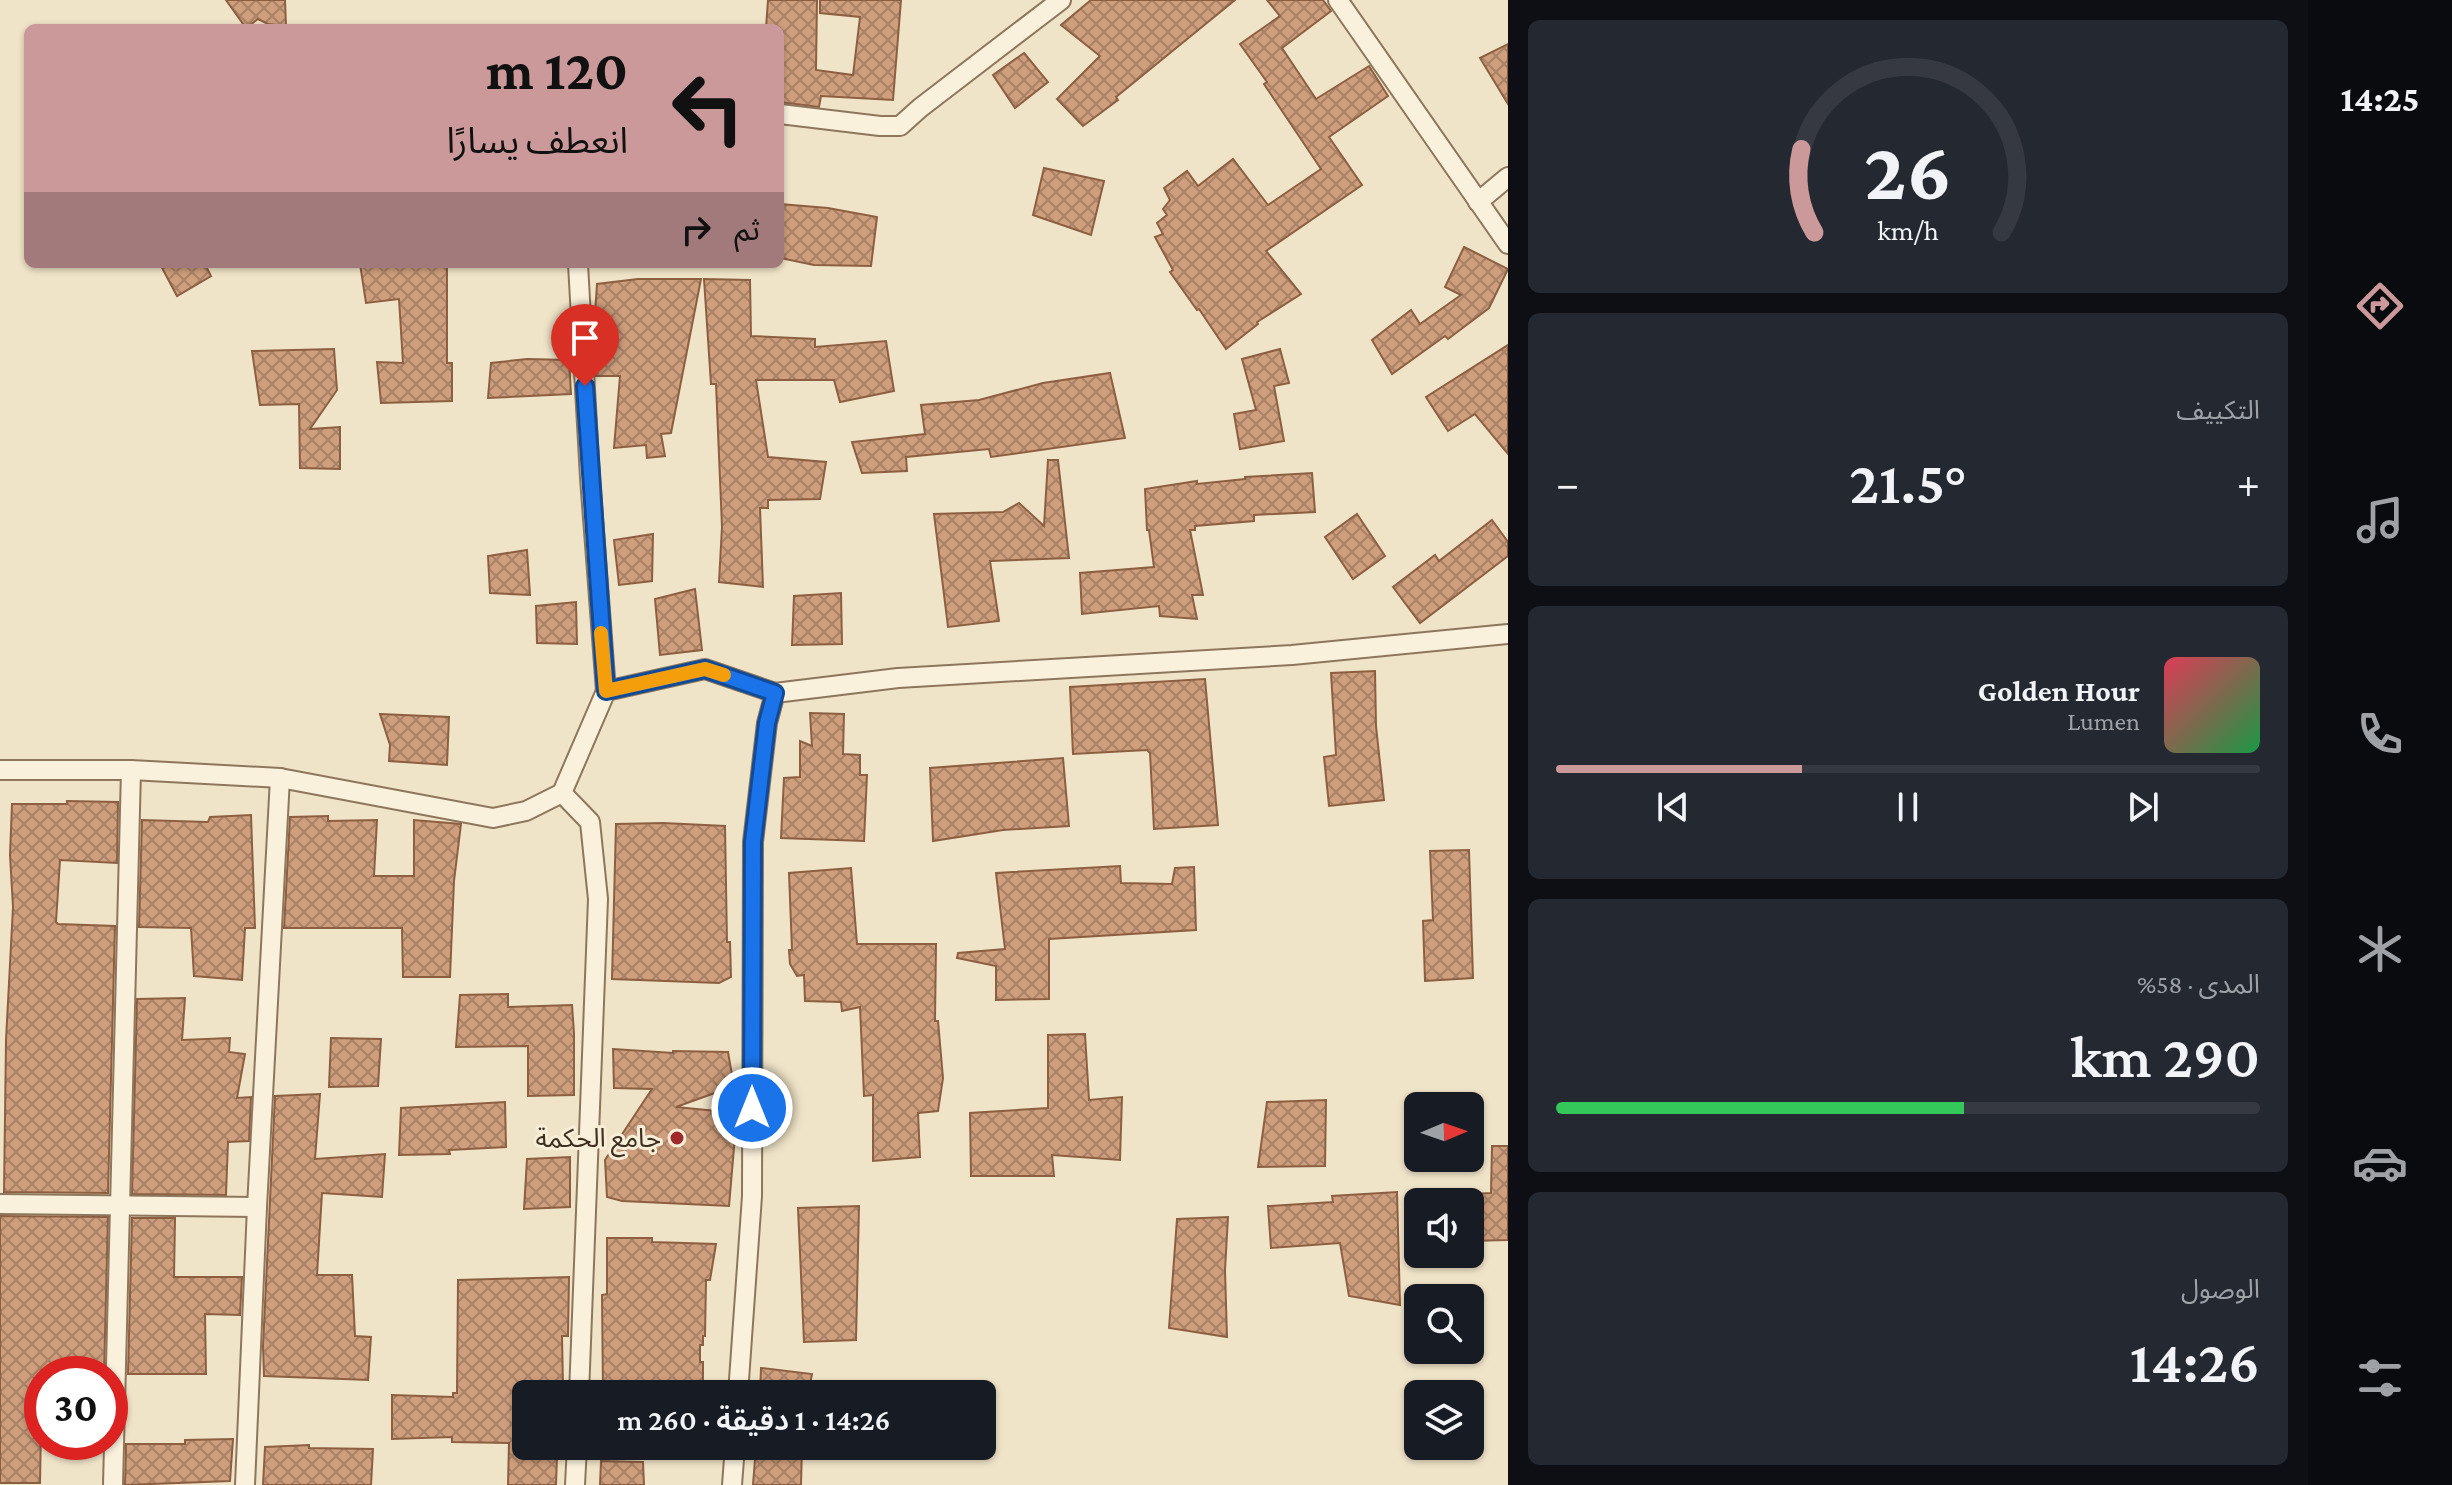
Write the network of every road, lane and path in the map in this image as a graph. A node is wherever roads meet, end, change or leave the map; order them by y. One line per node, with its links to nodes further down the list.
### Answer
1 (1061, 0): 3 (street)
2 (1338, 0): 5 (street)
3 (784, 114)
4 (1508, 177): 5 (street)
5 (1478, 202): 6 (street)
6 (1508, 244)
7 (578, 268): 9 (street)
8 (1508, 634): 10 (street)
9 (606, 691): 10 (street); 14 (street)
10 (775, 693): 19 (street)
11 (0, 770): 12 (street)
12 (131, 770): 13 (street); 16 (street)
13 (280, 778): 14 (street); 17 (street)
14 (562, 793): 18 (street)
15 (0, 1204): 16 (street)
16 (120, 1206): 17 (street); 22 (street)
17 (257, 1207): 23 (street)
18 (580, 1380)
19 (739, 1380)
20 (576, 1460): 24 (street)
21 (734, 1460): 25 (street)
22 (113, 1485)
23 (245, 1485)
24 (575, 1485)
25 (732, 1485)

